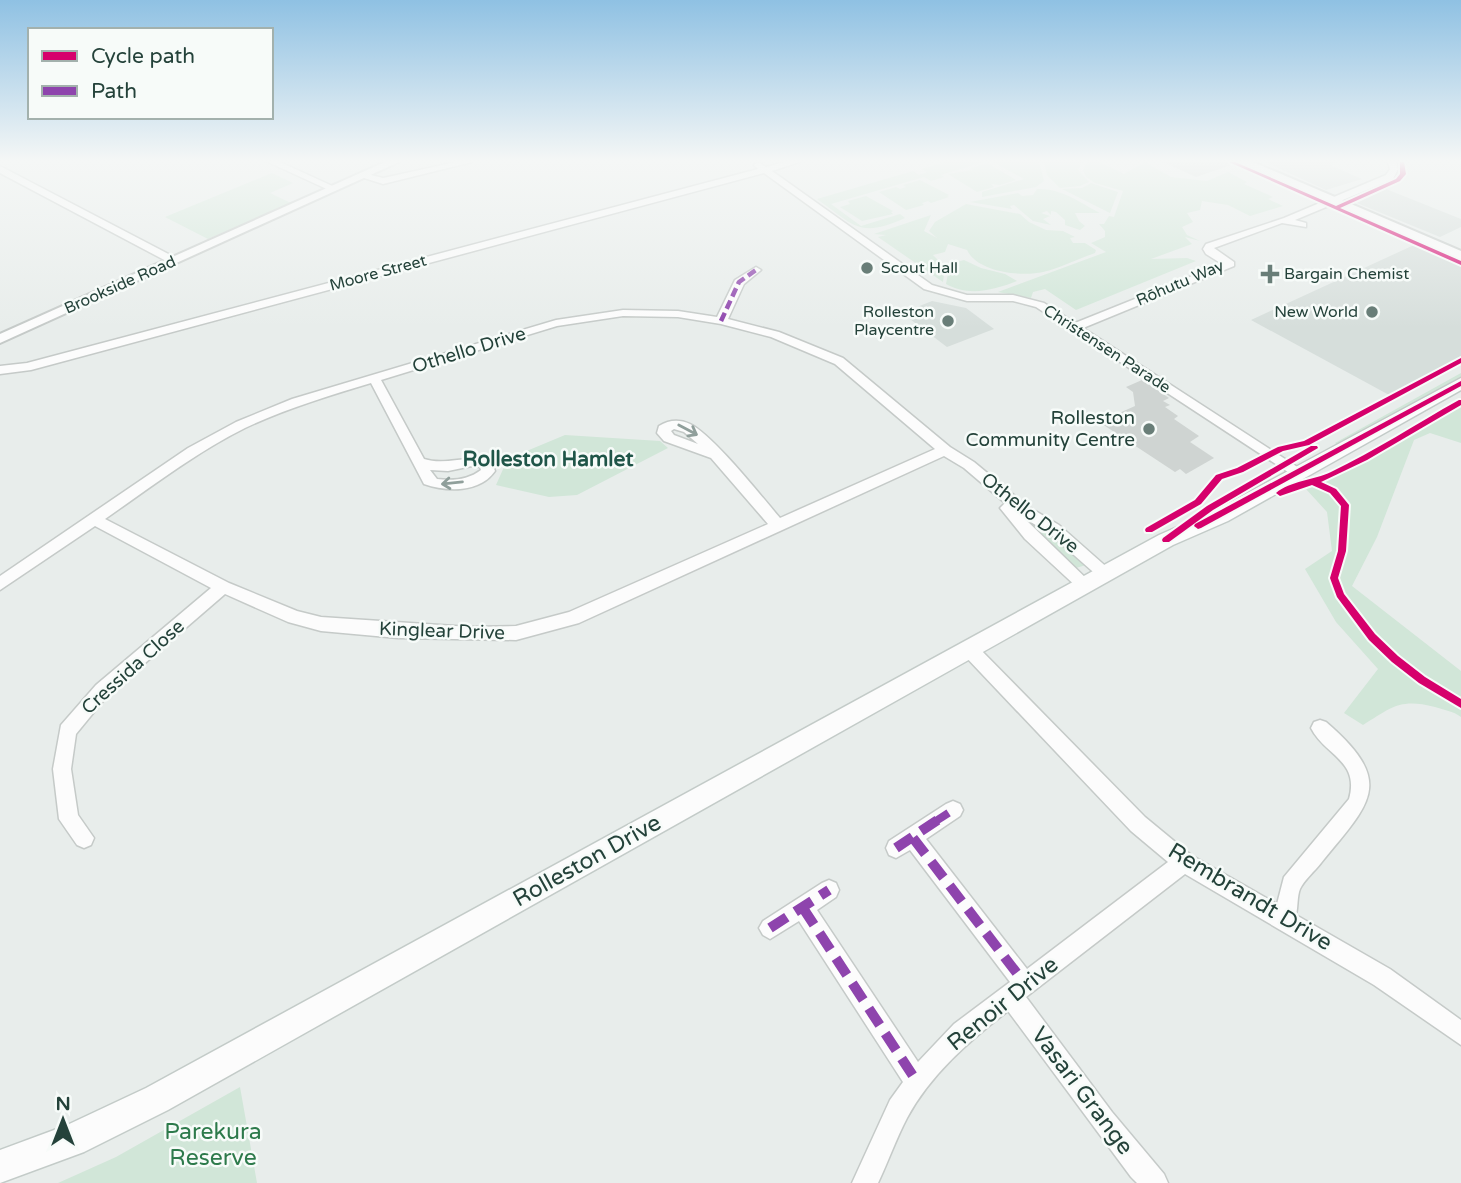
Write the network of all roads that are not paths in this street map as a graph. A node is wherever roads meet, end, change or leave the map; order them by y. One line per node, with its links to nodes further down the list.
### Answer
1 (91, 217): 11 (street)
2 (271, 217): 11 (street, Brookside Road)
3 (566, 217): 4 (street, Moore Street)
4 (573, 217)
5 (831, 217): 14 (street, Christensen Parade)
6 (1291, 217): 8 (street, Rōhutu Way)
7 (1371, 217): 10 (street)
8 (1286, 219): 9 (street); 14 (street, Rōhutu Way)
9 (1303, 225)
10 (1461, 256)
11 (174, 261): 15 (street, Brookside Road)
12 (755, 270): 13 (street)
13 (721, 321): 17 (street, Othello Drive); 19 (street, Othello Drive)
14 (1075, 327): 22 (street, Christensen Parade)
15 (0, 339)
16 (1461, 367): 22 (main road, Rolleston Drive)
17 (375, 380): 21 (street); 23 (street, Othello Drive)
18 (1461, 383): 22 (main road, Rolleston Drive)
19 (948, 453): 24 (street, Kinglear Drive); 25 (street, Othello Drive); 25 (street, Othello Drive)
20 (712, 454): 24 (street)
21 (419, 462)
22 (1290, 468): 25 (main road, Rolleston Drive)
23 (94, 519): 26 (street, Othello Drive); 27 (street, Kinglear Drive)
24 (777, 524): 27 (street, Kinglear Drive)
25 (1095, 579): 28 (main road, Rolleston Drive)
26 (0, 584)
27 (223, 587): 31 (street, Cressida Close)
28 (969, 649): 32 (street, Rembrandt Drive); 40 (main road, Rolleston Drive)
29 (1320, 728): 35 (street)
30 (953, 810): 37 (street, Vasari Grange)
31 (84, 838)
32 (1184, 862): 35 (street, Rembrandt Drive); 37 (street, Renoir Drive)
33 (829, 890): 34 (street)
34 (803, 908): 36 (street); 39 (street)
35 (1285, 920): 38 (street, Rembrandt Drive)
36 (770, 929)
37 (1019, 990): 39 (street, Renoir Drive); 42 (street, Vasari Grange)
38 (1461, 1034)
39 (917, 1082): 41 (street, Renoir Drive)
40 (0, 1167)
41 (865, 1183)
42 (1156, 1183)

